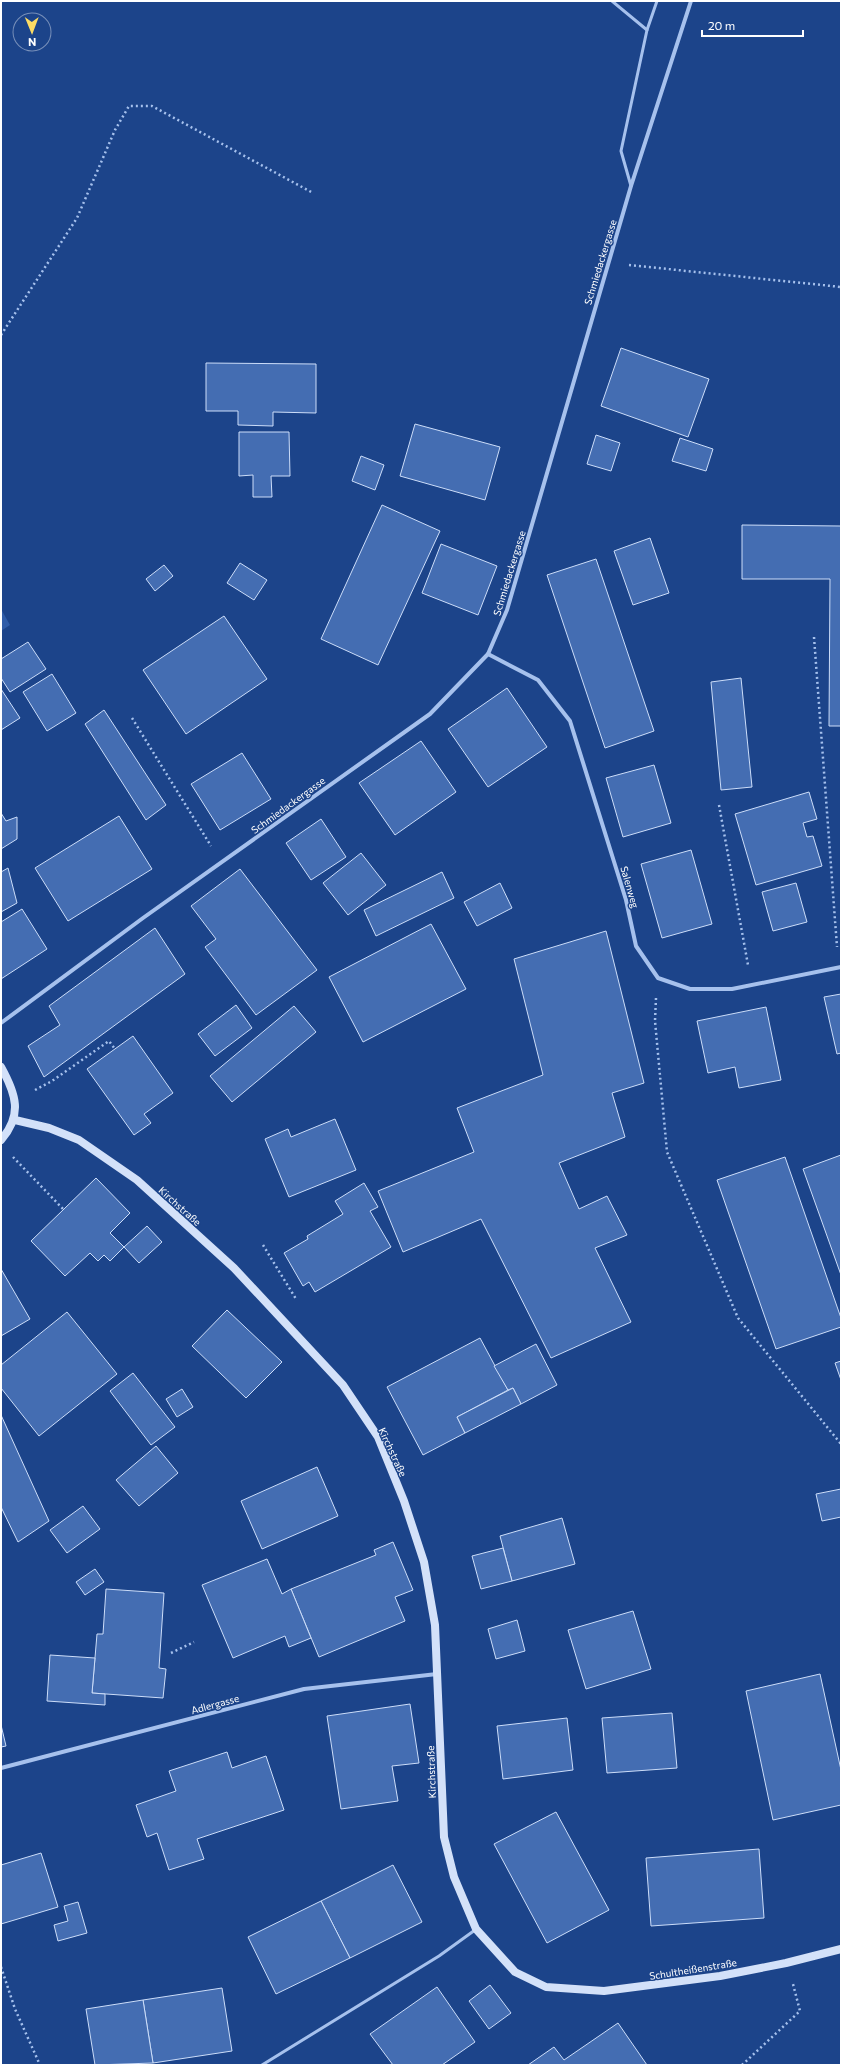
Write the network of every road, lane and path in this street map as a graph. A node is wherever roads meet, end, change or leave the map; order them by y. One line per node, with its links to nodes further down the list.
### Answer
1 (612, 1): 4 (lane)
2 (657, 1): 4 (lane)
3 (691, 1): 5 (street, Schmiedackergasse)
4 (647, 30): 5 (lane)
5 (630, 186): 7 (street, Schmiedackergasse)
6 (313, 194): 9 (path)
7 (608, 263): 8 (path); 11 (street, Schmiedackergasse)
8 (841, 287)
9 (1, 335)
10 (814, 637): 15 (path)
11 (488, 654): 14 (street, Schmiedackergasse); 16 (street, Salenweg)
12 (132, 718): 14 (path)
13 (719, 805): 17 (path)
14 (221, 863): 18 (street, Schmiedackergasse)
15 (840, 968): 17 (street)
16 (658, 978): 17 (street); 28 (path)
17 (751, 985)
18 (1, 1023)
19 (115, 1049): 21 (path)
20 (1, 1067): 21 (street)
21 (14, 1100): 22 (street)
22 (15, 1120): 23 (street); 31 (street, Kirchstraße)
23 (1, 1140)
24 (10, 1155): 25 (path)
25 (64, 1210)
26 (263, 1245): 27 (path)
27 (299, 1306)
28 (841, 1444)
29 (194, 1642): 30 (path)
30 (171, 1653)
31 (437, 1674): 32 (street, Adlergasse); 33 (street, Kirchstraße)
32 (1, 1768)
33 (476, 1929): 37 (street, Kirchstraße); 39 (lane)
34 (841, 1949): 35 (street, Schultheißenstraße)
35 (786, 1963): 37 (street, Schultheißenstraße); 40 (path)
36 (1, 1967): 38 (path)
37 (546, 1987)
38 (40, 2065)
39 (262, 2065)
40 (742, 2065)

